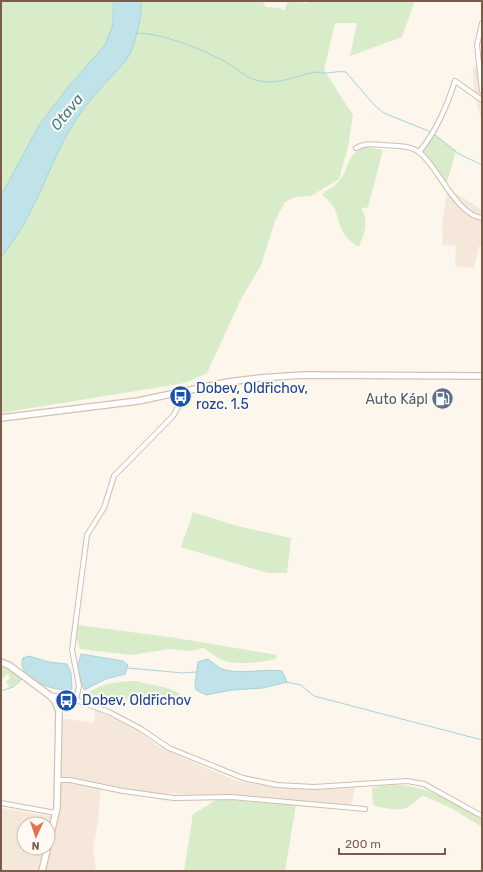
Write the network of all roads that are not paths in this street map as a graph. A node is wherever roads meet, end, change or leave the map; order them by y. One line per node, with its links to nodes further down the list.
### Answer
1 (482, 23): 2 (street)
2 (482, 91)
3 (482, 100): 5 (street)
4 (356, 148): 5 (street)
5 (420, 152): 6 (street)
6 (482, 218)
7 (482, 376): 8 (main road)
8 (183, 392): 9 (main road); 12 (street)
9 (1, 418)
10 (1, 662): 11 (main road)
11 (49, 695): 12 (street); 13 (main road)
12 (76, 700): 13 (street); 18 (street)
13 (59, 712): 14 (main road)
14 (57, 780): 16 (street); 17 (main road)
15 (1, 803): 17 (street)
16 (364, 809)
17 (56, 814): 19 (main road)
18 (482, 816)
19 (42, 871)

